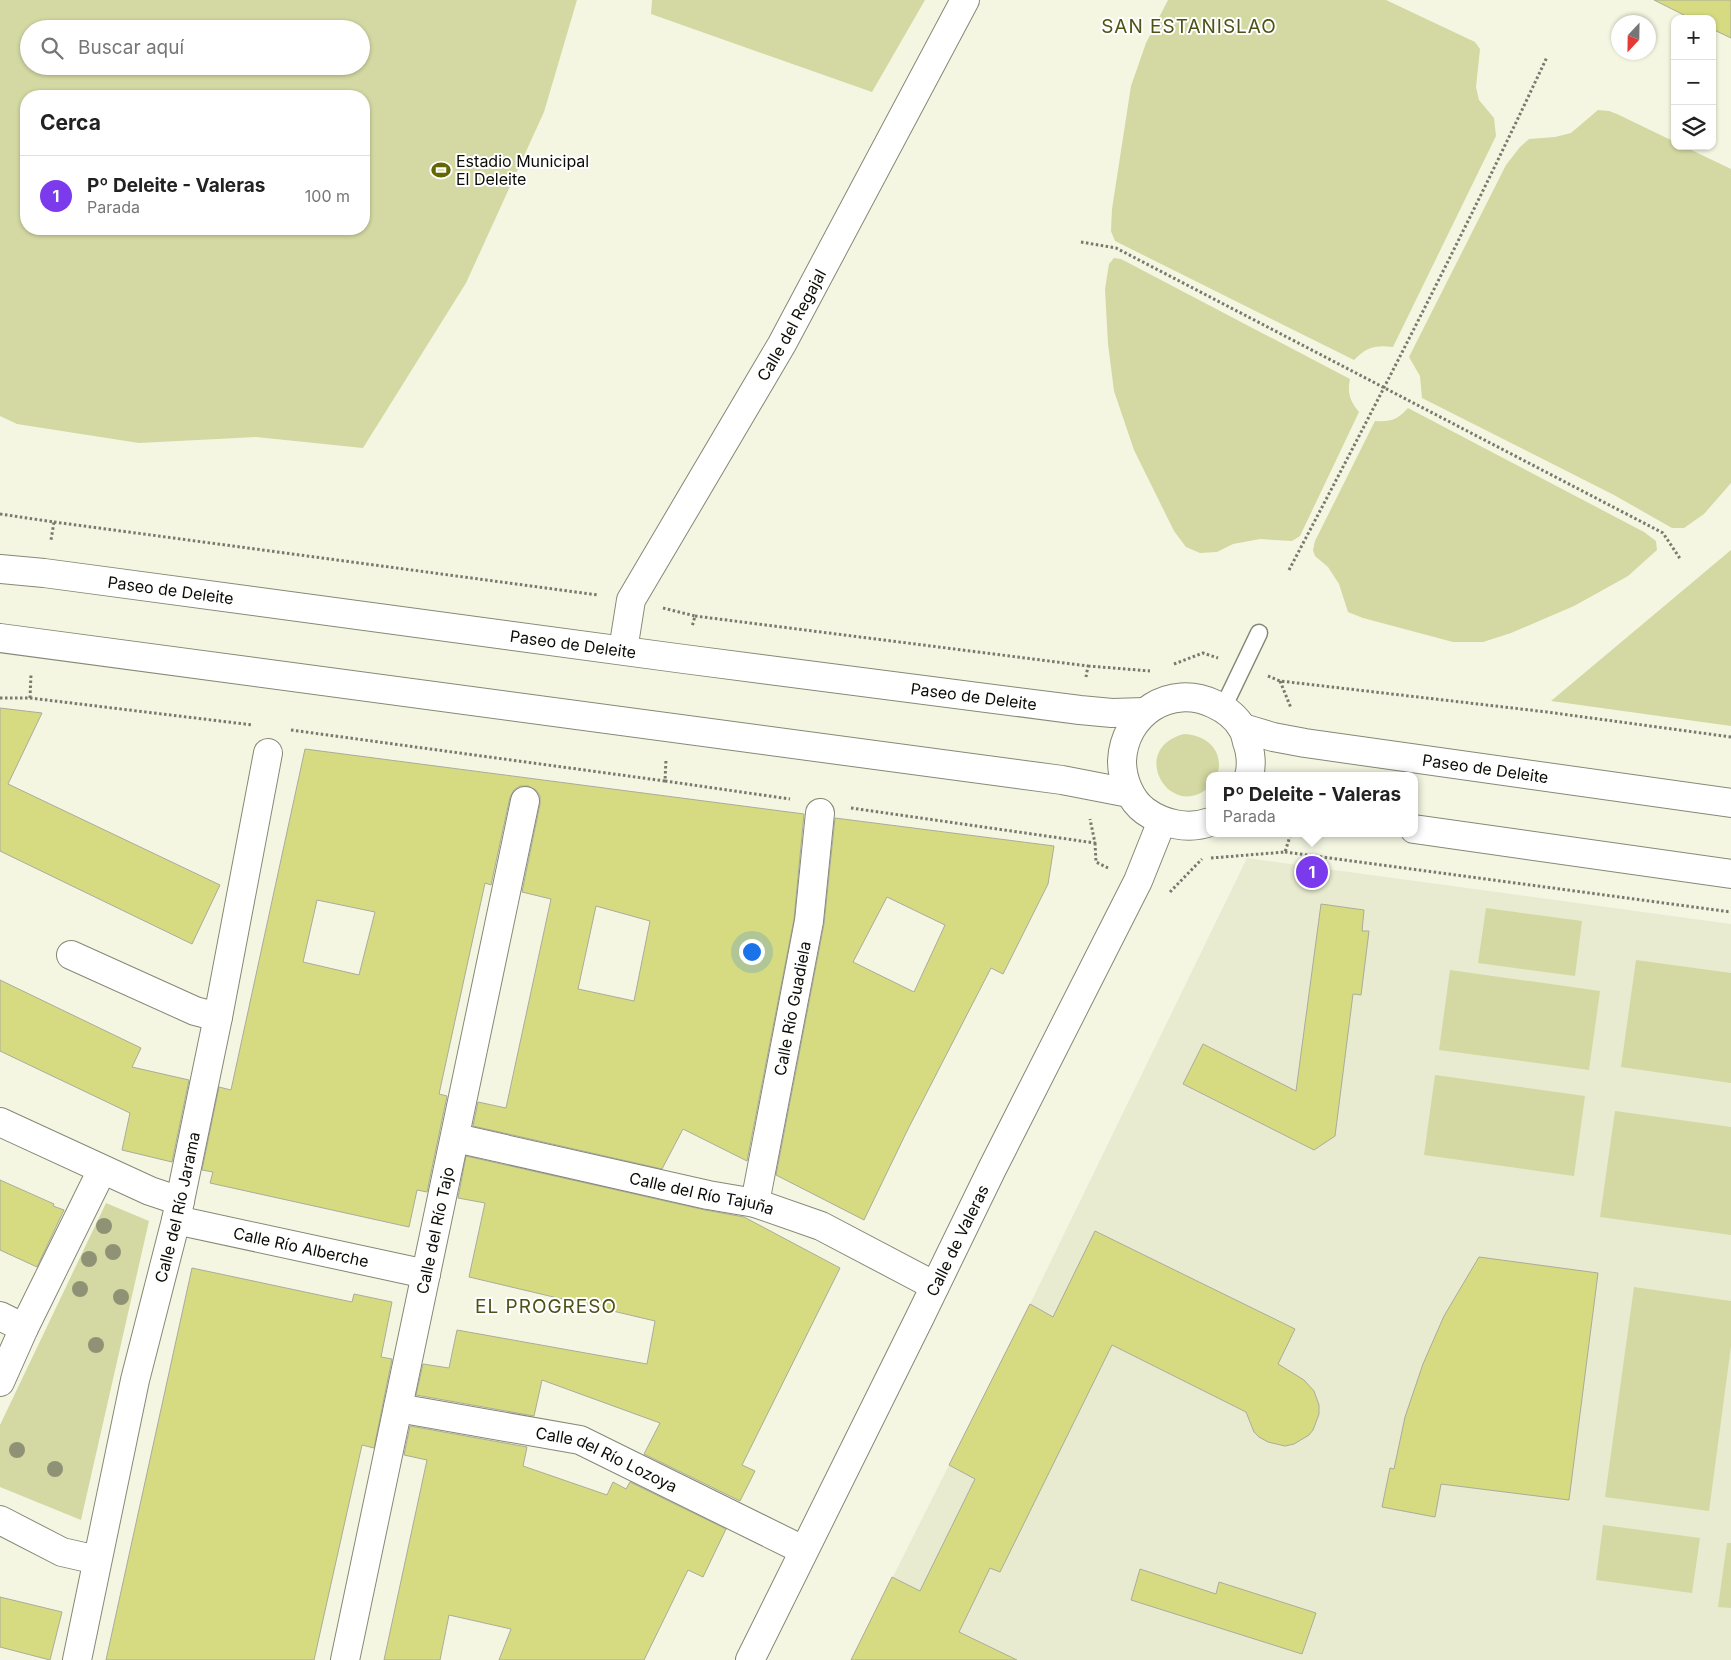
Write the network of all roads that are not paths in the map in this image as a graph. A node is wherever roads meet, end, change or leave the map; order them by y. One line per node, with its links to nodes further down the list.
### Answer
1 (965, 0): 5 (street, Calle del Regajal)
2 (0, 569): 5 (street, Paseo de Deleite)
3 (1259, 633): 6 (lane)
4 (0, 638): 11 (street)
5 (623, 650): 7 (street, Paseo de Deleite)
6 (1223, 708): 7 (street); 8 (street)
7 (1145, 712): 11 (street)
8 (1242, 728): 10 (street); 13 (street, Paseo de Deleite)
9 (268, 753): 20 (street, Calle del Río Jarama)
10 (1249, 772)
11 (1129, 793): 15 (street)
12 (525, 801): 22 (street, Calle del Río Tajo)
13 (1731, 803)
14 (820, 813): 24 (street, Calle Río Guadiela)
15 (1162, 821): 16 (street); 27 (street, Calle de Valeras)
16 (1206, 823)
17 (1418, 830): 18 (street)
18 (1731, 874)
19 (71, 955): 20 (street)
20 (218, 1017): 25 (street, Calle del Río Jarama)
21 (0, 1122): 23 (street, Calle Río Alberche)
22 (456, 1138): 24 (street, Calle del Río Tajuña); 26 (street, Calle del Río Tajo)
23 (102, 1170): 25 (street, Calle Río Alberche); 29 (street)
24 (755, 1203): 27 (street, Calle del Río Tajuña)
25 (178, 1211): 26 (street, Calle Río Alberche); 34 (street, Calle del Río Jarama)
26 (426, 1274): 31 (street, Calle del Río Tajo)
27 (935, 1286): 33 (street, Calle de Valeras)
28 (0, 1316): 29 (street)
29 (24, 1328): 30 (street)
30 (0, 1382)
31 (398, 1408): 33 (street, Calle del Río Lozoya); 36 (street, Calle del Río Tajo)
32 (0, 1520): 34 (street)
33 (803, 1550): 37 (street, Calle de Valeras)
34 (97, 1560): 35 (street, Calle del Río Jarama)
35 (77, 1660)
36 (345, 1660)
37 (750, 1660)

